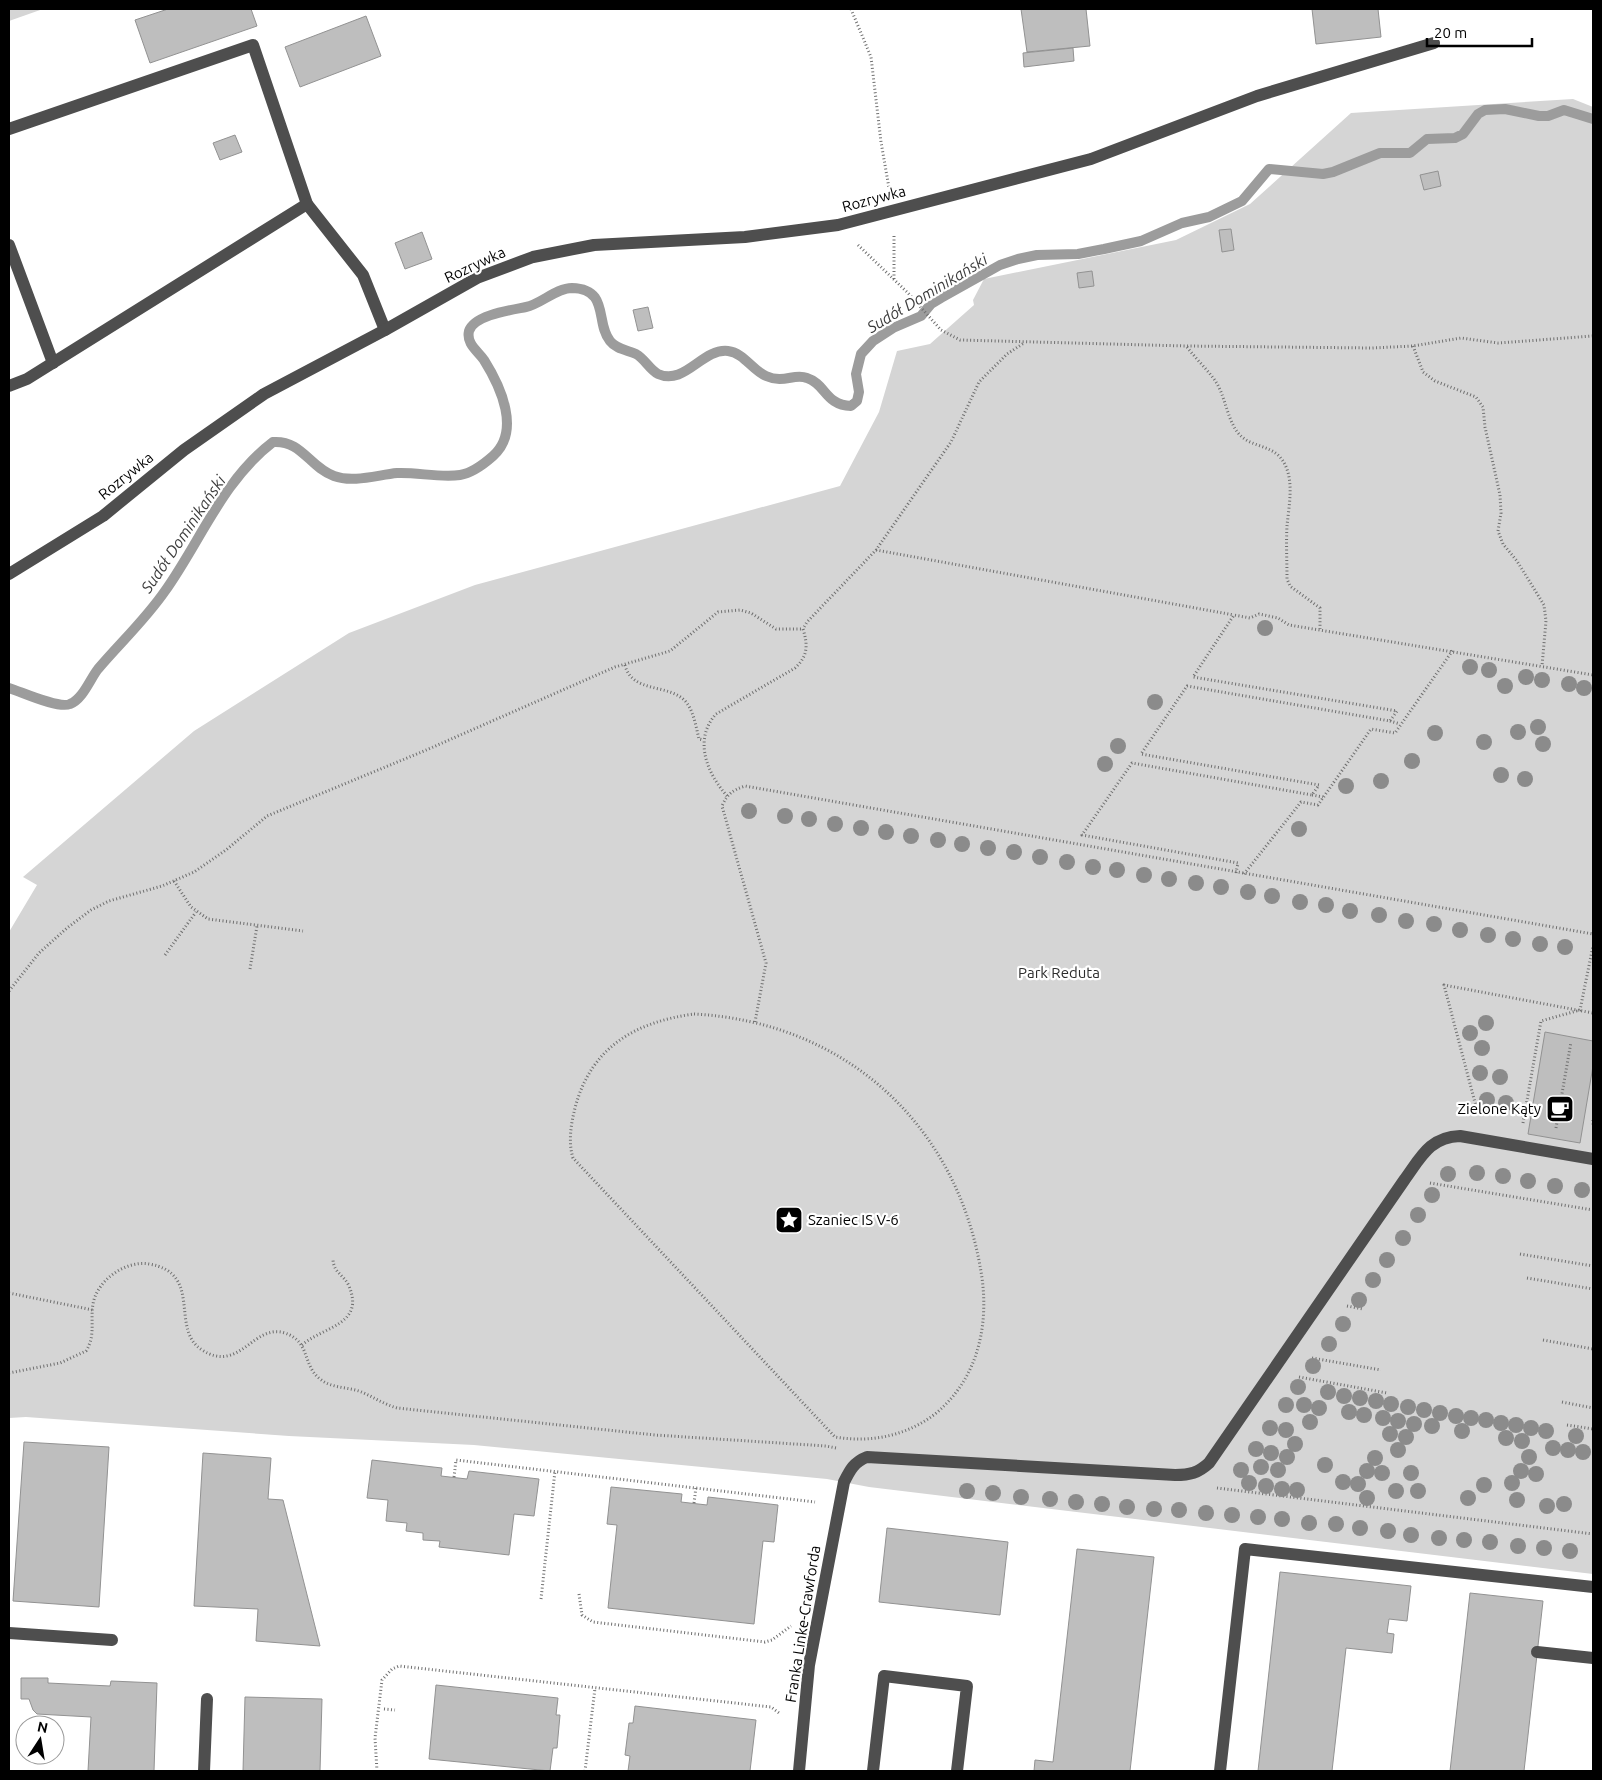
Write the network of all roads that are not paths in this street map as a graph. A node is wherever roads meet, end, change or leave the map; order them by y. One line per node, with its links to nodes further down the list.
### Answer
1 (1434, 42): 5 (street, Rozrywka)
2 (9, 129): 3 (street)
3 (307, 204): 5 (street); 6 (street)
4 (9, 245): 6 (street)
5 (386, 330): 8 (street, Rozrywka)
6 (53, 363): 7 (street)
7 (9, 386)
8 (9, 574)
9 (1593, 1159): 17 (street, Franka Linke-Crawforda)
10 (1593, 1587): 20 (street)
11 (9, 1633): 12 (street)
12 (112, 1640)
13 (1538, 1652): 14 (street)
14 (1593, 1658)
15 (207, 1698): 16 (street)
16 (204, 1771)
17 (798, 1771)
18 (873, 1771): 19 (street)
19 (957, 1771)
20 (1220, 1771)

